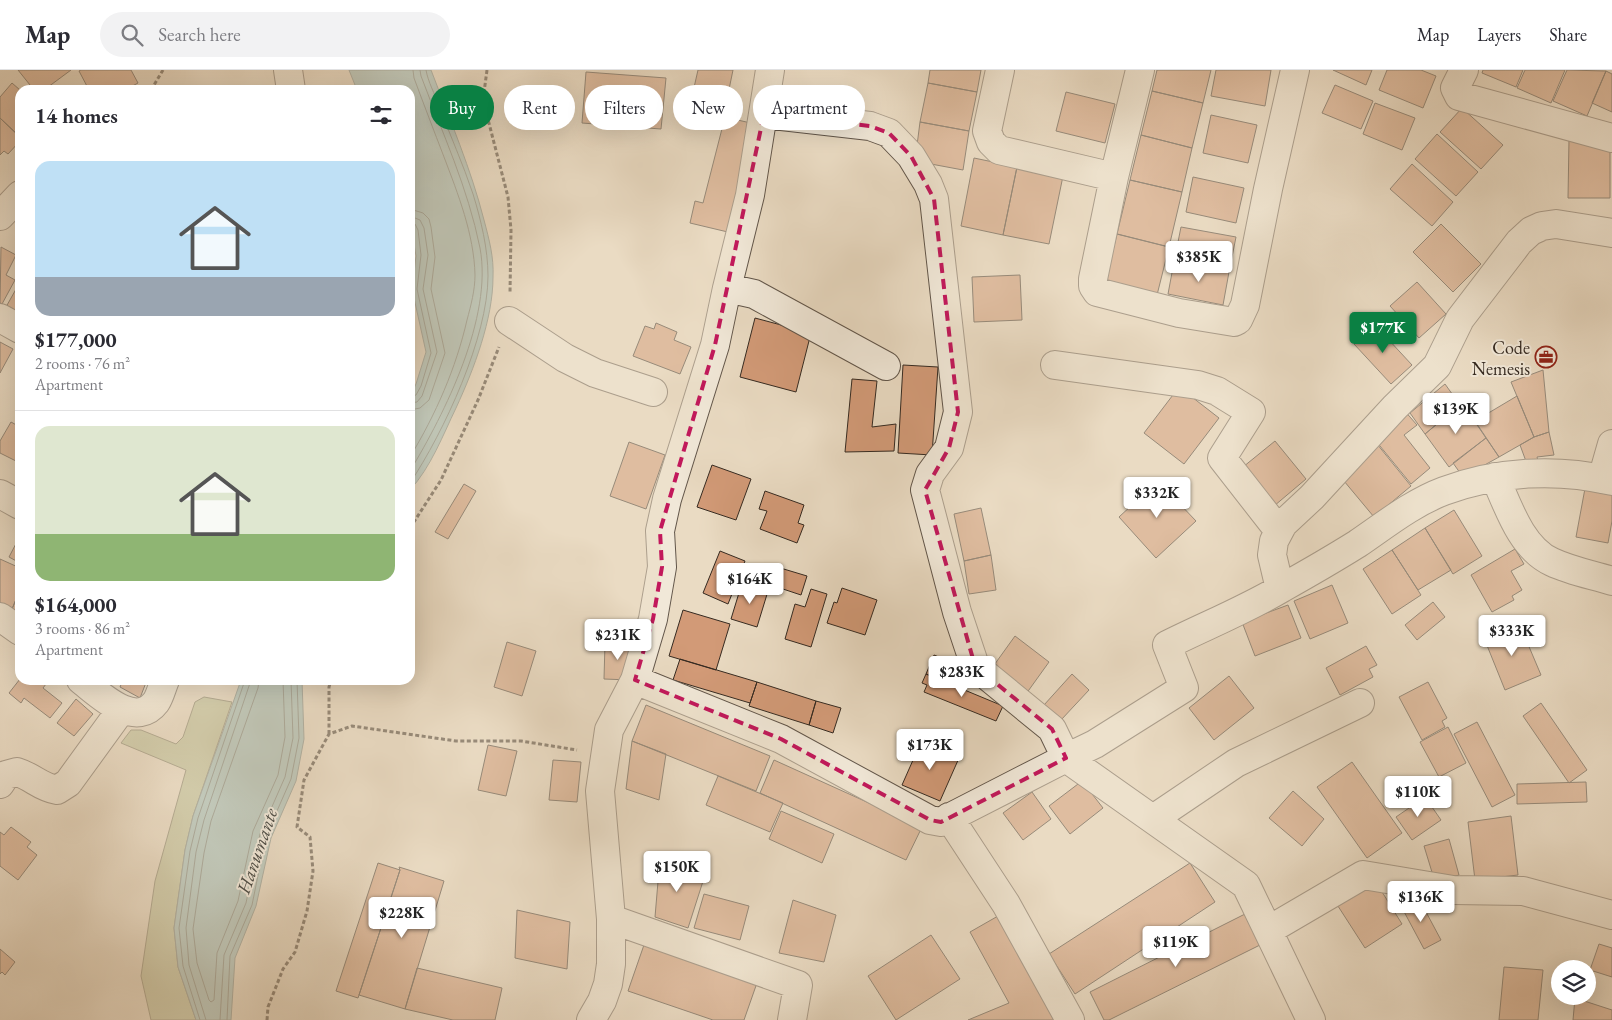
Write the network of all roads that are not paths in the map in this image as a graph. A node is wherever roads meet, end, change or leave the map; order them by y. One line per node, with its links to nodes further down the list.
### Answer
1 (288, 70): 7 (street)
2 (770, 70): 8 (street)
3 (1000, 70): 12 (street)
4 (1140, 70): 12 (street)
5 (1295, 70): 12 (street)
6 (1464, 70): 11 (street)
7 (290, 85)
8 (768, 85)
9 (865, 125): 38 (street)
10 (761, 130): 16 (street)
11 (1612, 138)
12 (1114, 177)
13 (15, 200): 14 (street)
14 (0, 216)
15 (1612, 233): 28 (street)
16 (727, 288): 21 (street); 33 (street)
17 (0, 318): 19 (street)
18 (509, 321): 22 (street)
19 (15, 326)
20 (1055, 365): 28 (street)
21 (886, 366)
22 (654, 392)
23 (1612, 444): 25 (street)
24 (1495, 477): 25 (street); 29 (street); 30 (street)
25 (1607, 480)
26 (0, 494): 27 (street)
27 (15, 503)
28 (1279, 531): 30 (street)
29 (1612, 581)
30 (1280, 589): 38 (street)
31 (0, 617): 32 (street)
32 (15, 628)
33 (635, 680): 40 (street); 43 (street)
34 (88, 685): 37 (street)
35 (163, 685): 37 (street)
36 (1360, 703): 41 (street)
37 (121, 710): 39 (street)
38 (1066, 758): 40 (street); 41 (street)
39 (0, 784)
40 (949, 817): 47 (street)
41 (1153, 819): 44 (street)
42 (1612, 915): 44 (street)
43 (610, 919): 45 (street); 46 (street)
44 (1269, 930): 48 (street)
45 (591, 1020)
46 (792, 1020)
47 (1070, 1020)
48 (1311, 1020)

